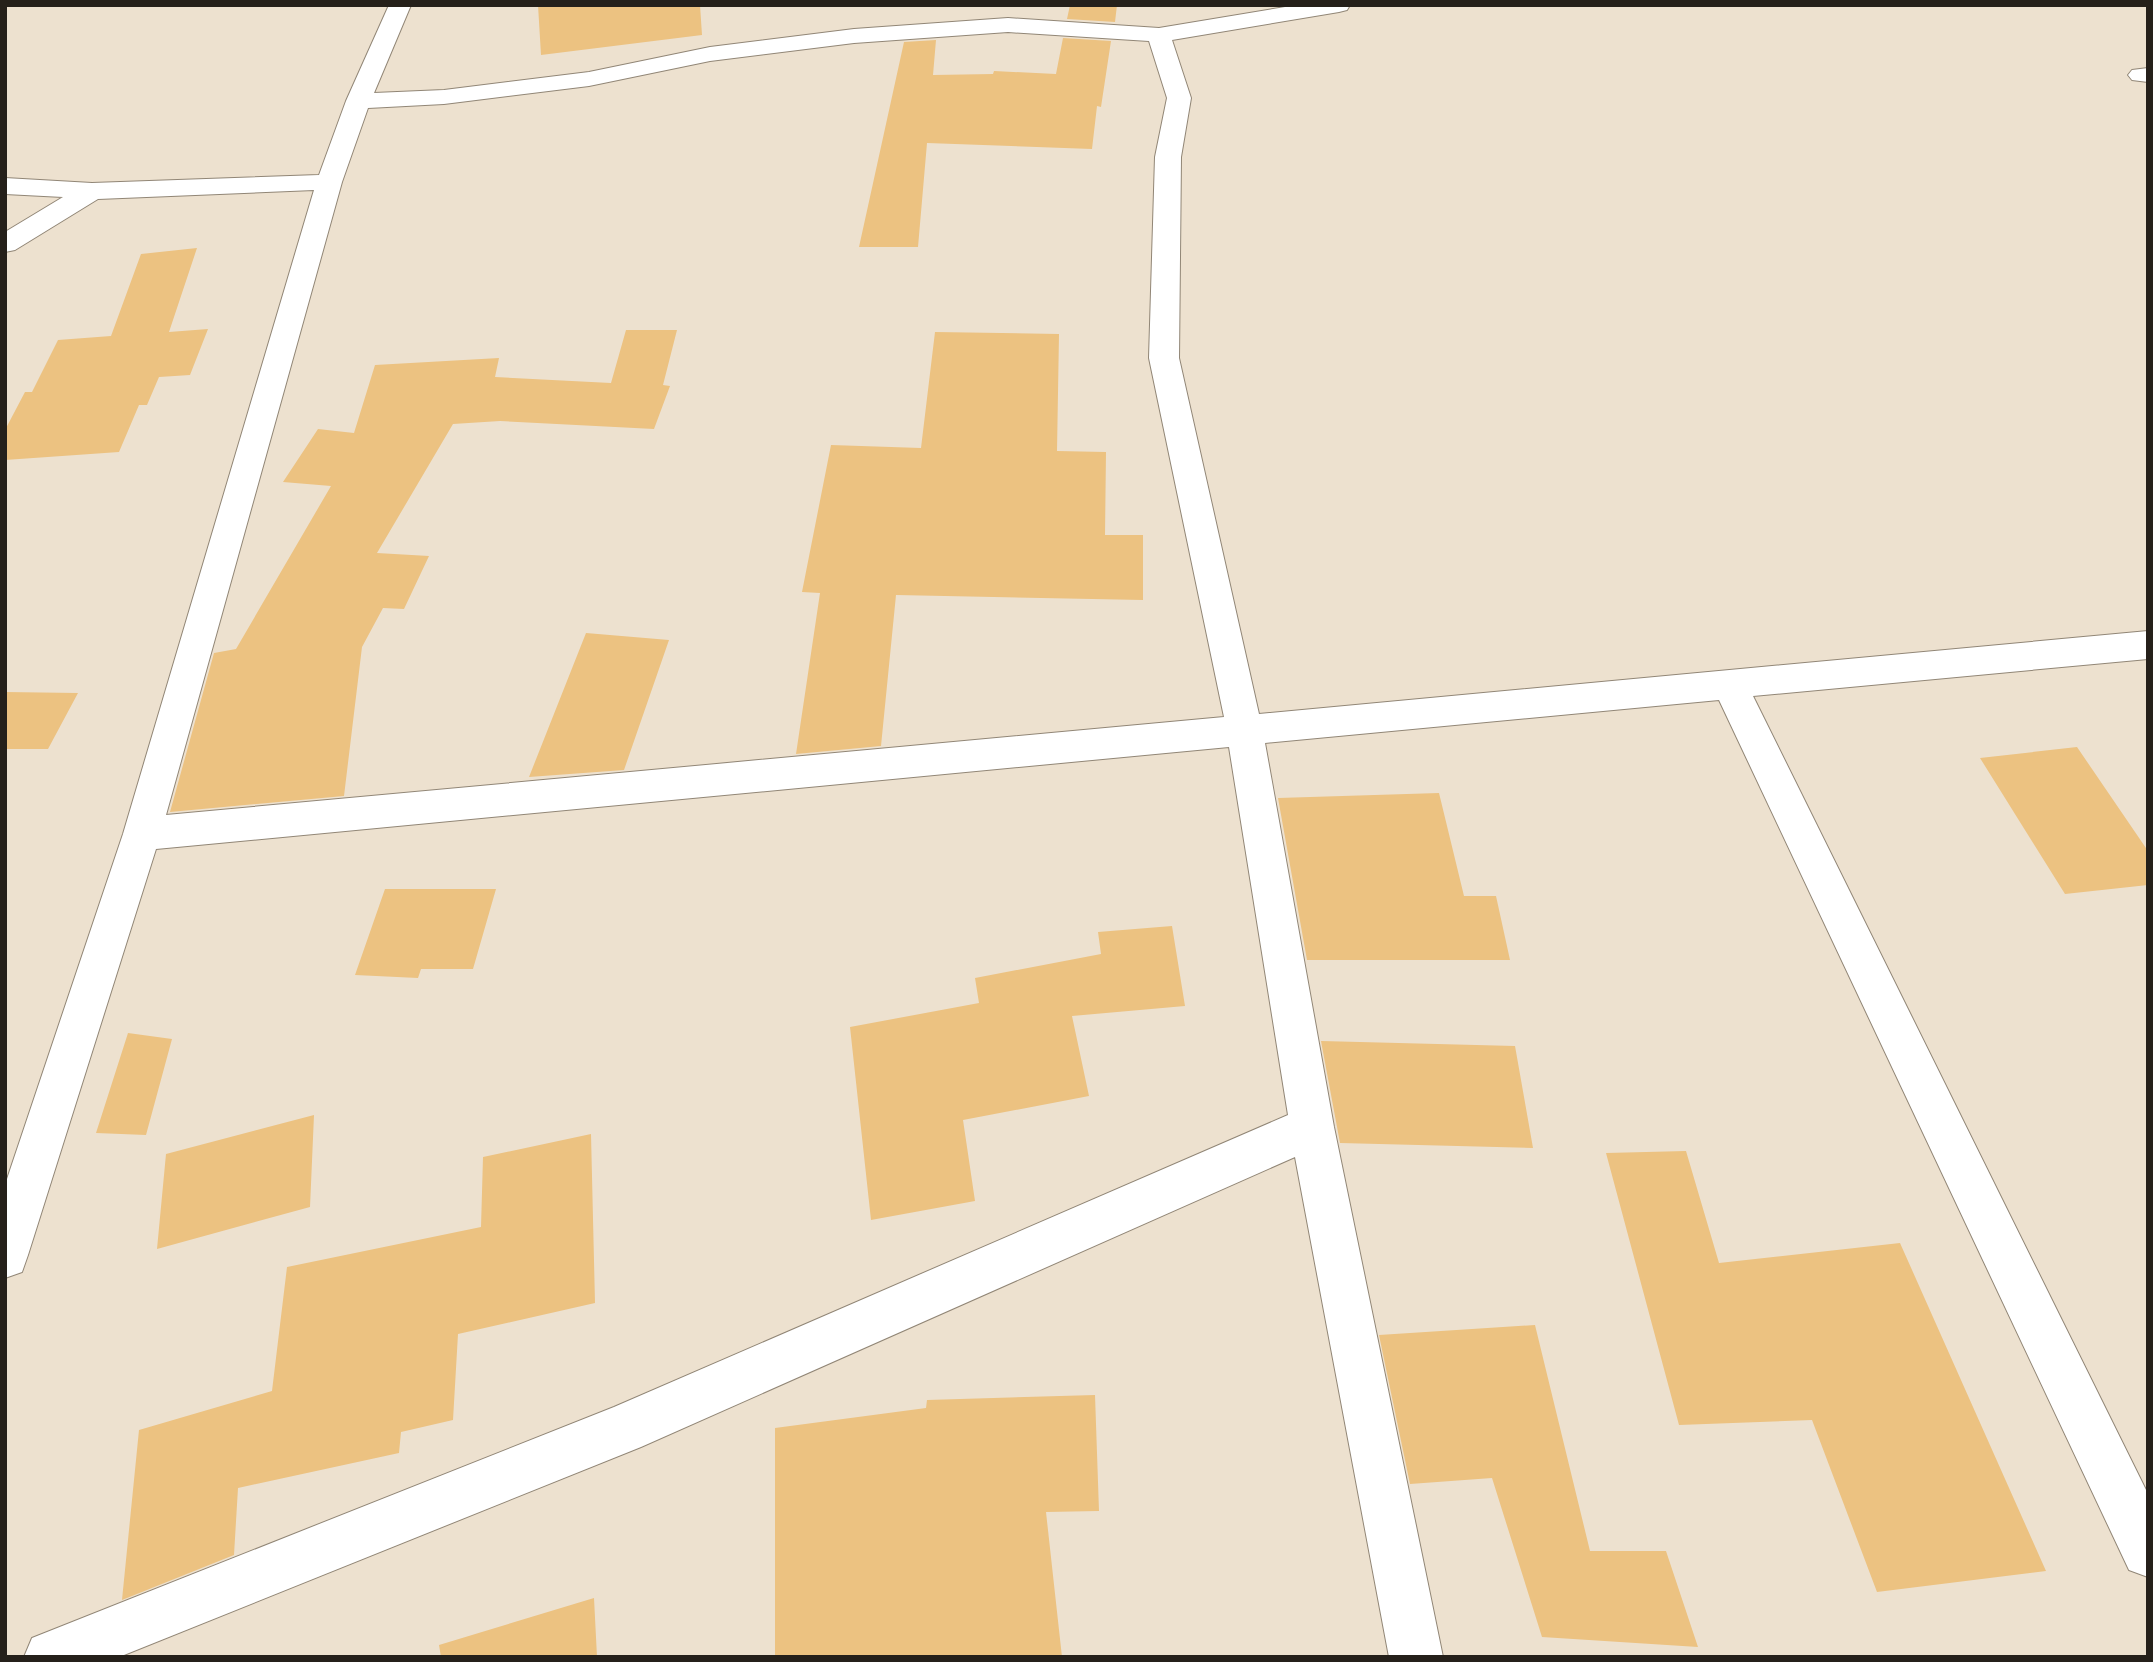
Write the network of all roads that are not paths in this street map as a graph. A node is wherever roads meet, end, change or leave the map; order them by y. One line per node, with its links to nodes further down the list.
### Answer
1 (400, 5): 6 (street)
2 (1211, 5): 4 (street)
3 (1339, 5): 4 (street)
4 (1199, 29): 5 (street)
5 (1159, 35): 6 (street); 13 (street)
6 (358, 101): 7 (street)
7 (329, 182): 9 (street); 14 (street)
8 (5, 186): 9 (street)
9 (92, 191): 10 (street)
10 (5, 244)
11 (2148, 645): 12 (street)
12 (1729, 684): 13 (street); 18 (street)
13 (1244, 728): 14 (street); 15 (street)
14 (142, 834): 16 (street)
15 (1312, 1127): 19 (street); 20 (street)
16 (15, 1203): 17 (street)
17 (5, 1255)
18 (2148, 1551)
19 (51, 1657)
20 (1416, 1657)

